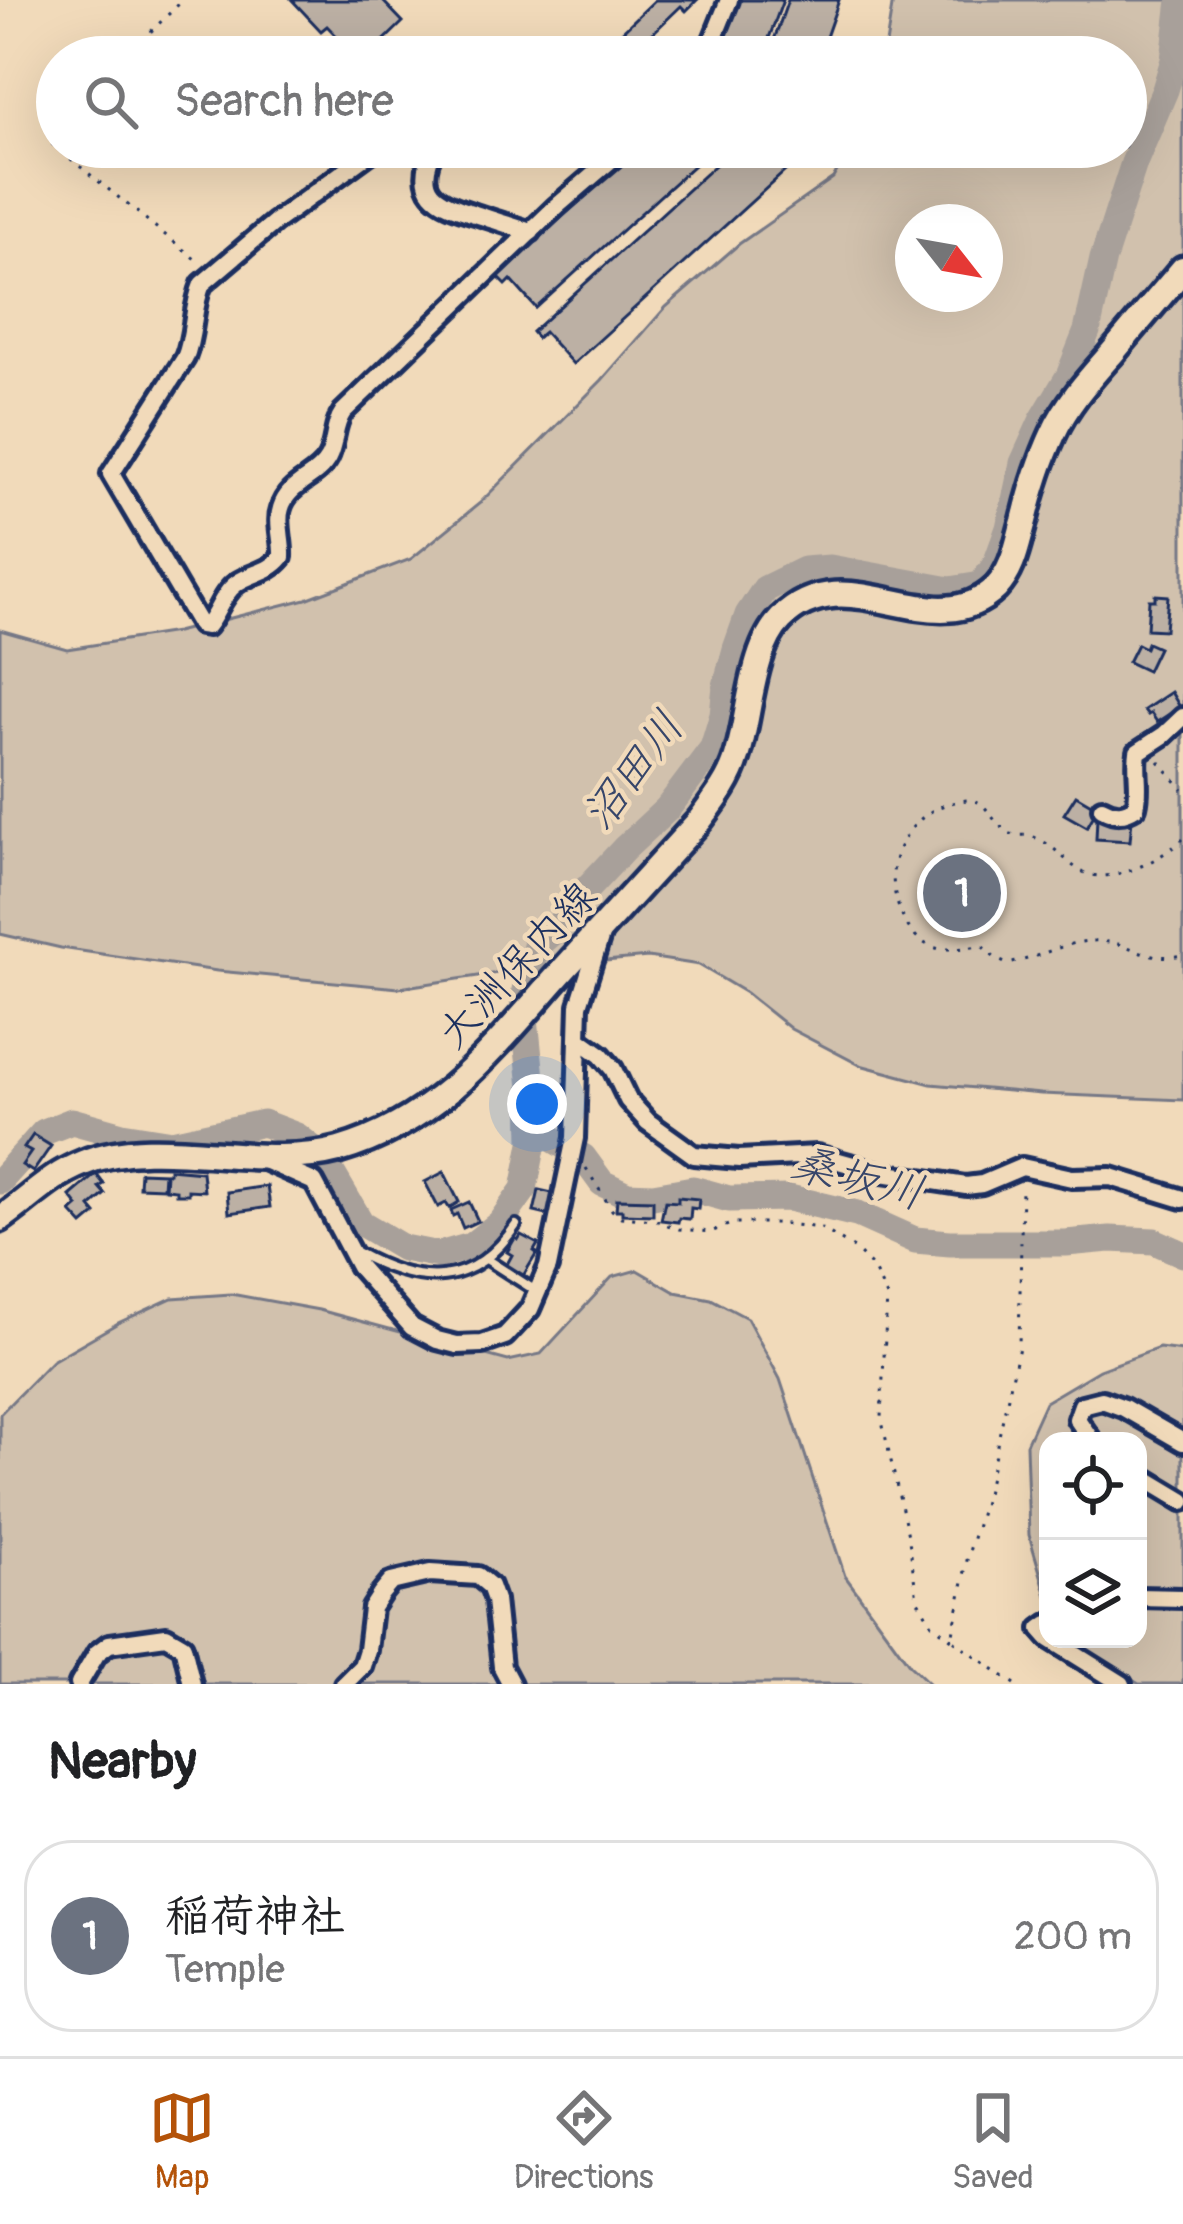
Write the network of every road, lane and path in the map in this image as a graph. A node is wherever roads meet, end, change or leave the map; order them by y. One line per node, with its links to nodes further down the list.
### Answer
1 (183, 0): 3 (path)
2 (729, 0): 4 (street)
3 (146, 36)
4 (714, 36)
5 (82, 168): 11 (path)
6 (349, 168): 11 (street)
7 (428, 168): 9 (street)
8 (602, 168): 9 (street)
9 (531, 232): 11 (street)
10 (1183, 269): 17 (main road, 大洲保内線)
11 (212, 273)
12 (1183, 717): 13 (street)
13 (1145, 747): 14 (path); 15 (street)
14 (1183, 790)
15 (1102, 808)
16 (1183, 839): 18 (path)
17 (604, 925): 19 (street); 21 (main road, 大洲保内線)
18 (1183, 955)
19 (580, 1040): 20 (street); 22 (street)
20 (572, 1155): 28 (street); 35 (path)
21 (258, 1157): 24 (main road, 大洲保内線); 26 (street)
22 (1022, 1167): 23 (street); 35 (path)
23 (1183, 1199)
24 (0, 1219)
25 (516, 1225): 27 (lane)
26 (351, 1250): 27 (lane); 28 (street)
27 (487, 1258): 28 (lane)
28 (537, 1292)
29 (1086, 1432): 30 (street)
30 (1183, 1442)
31 (1147, 1479): 32 (street)
32 (1183, 1501)
33 (1147, 1597): 34 (street)
34 (1183, 1598)
35 (952, 1639): 41 (path)
36 (1065, 1648): 42 (street)
37 (79, 1684): 38 (street)
38 (192, 1684)
39 (344, 1684): 40 (street)
40 (511, 1684)
41 (1015, 1684)
42 (1123, 1684)

